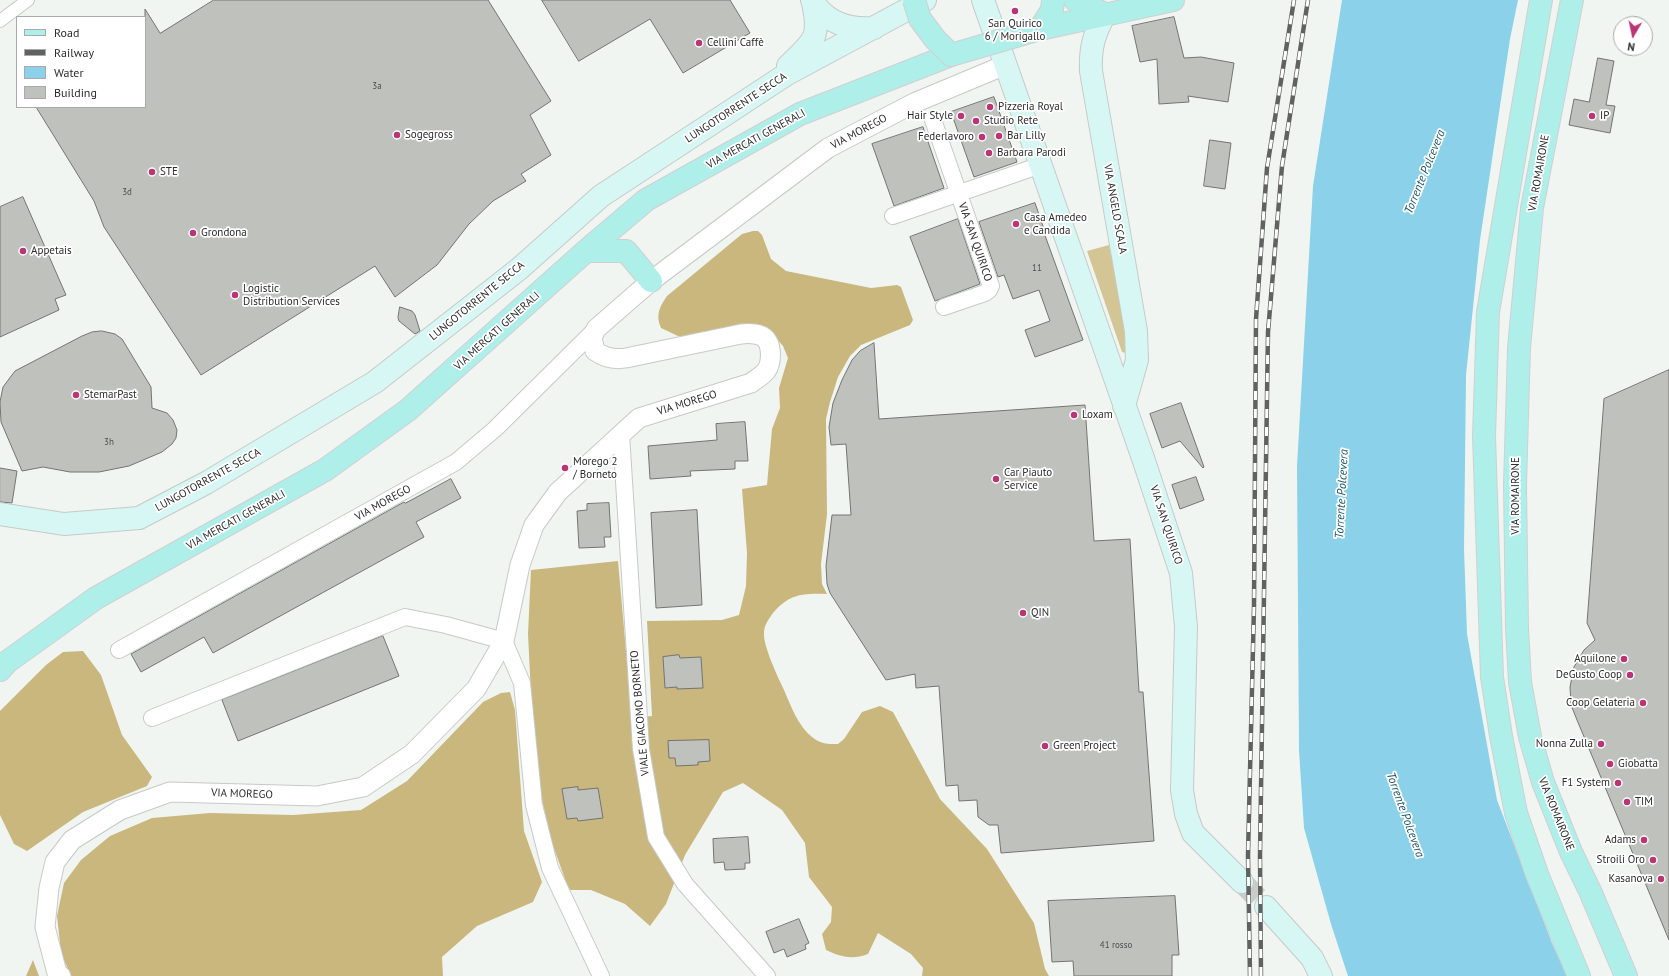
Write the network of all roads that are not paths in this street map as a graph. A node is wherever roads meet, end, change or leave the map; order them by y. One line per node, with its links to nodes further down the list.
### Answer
1 (28, 0): 12 (street)
2 (914, 0): 15 (main road, bridge)
3 (926, 0): 13 (main road, LUNGOTORRENTE SECCA)
4 (983, 0): 16 (main road, VIA SAN QUIRICO)
5 (1053, 0): 14 (main road)
6 (1075, 0): 11 (main road)
7 (1173, 0): 11 (main road)
8 (1541, 0): 41 (main road)
9 (1572, 0): 42 (main road, VIA ROMAIRONE)
10 (813, 1): 13 (main road); 17 (main road)
11 (1105, 14): 14 (main road); 28 (main road, VIA ANGELO SCALA)
12 (0, 21)
13 (875, 28): 17 (main road, LUNGOTORRENTE SECCA)
14 (1040, 29): 15 (main road, bridge)
15 (951, 55): 21 (main road, VIA MERCATI GENERALI)
16 (1005, 65): 19 (main road, VIA SAN QUIRICO); 25 (street, VIA MOREGO)
17 (766, 88): 30 (main road, LUNGOTORRENTE SECCA)
18 (933, 120): 20 (street, VIA SAN QUIRICO)
19 (1041, 165): 20 (street, VIA SAN QUIRICO); 28 (main road, VIA SAN QUIRICO)
20 (958, 193): 22 (street, VIA SAN QUIRICO); 26 (street, VIA SAN QUIRICO)
21 (640, 205): 23 (main road, VIA MERCATI GENERALI); 24 (main road)
22 (893, 216)
23 (586, 251): 24 (main road); 33 (main road, VIA MERCATI GENERALI)
24 (626, 251): 25 (main road)
25 (651, 281): 27 (street, VIA MOREGO)
26 (944, 307)
27 (596, 329): 29 (street, VIA MOREGO); 32 (street, VIA MOREGO)
28 (1124, 406): 35 (main road, VIA SAN QUIRICO)
29 (621, 434): 31 (street, VIA MOREGO); 39 (street, VIALE GIACOMO BORNETO)
30 (0, 514)
31 (504, 641): 34 (street); 37 (street, VIA MOREGO); 38 (street)
32 (119, 650)
33 (0, 670)
34 (152, 718)
35 (1242, 882)
36 (1266, 906): 40 (main road)
37 (61, 976)
38 (601, 976)
39 (767, 976)
40 (1321, 976)
41 (1579, 976)
42 (1626, 976)

